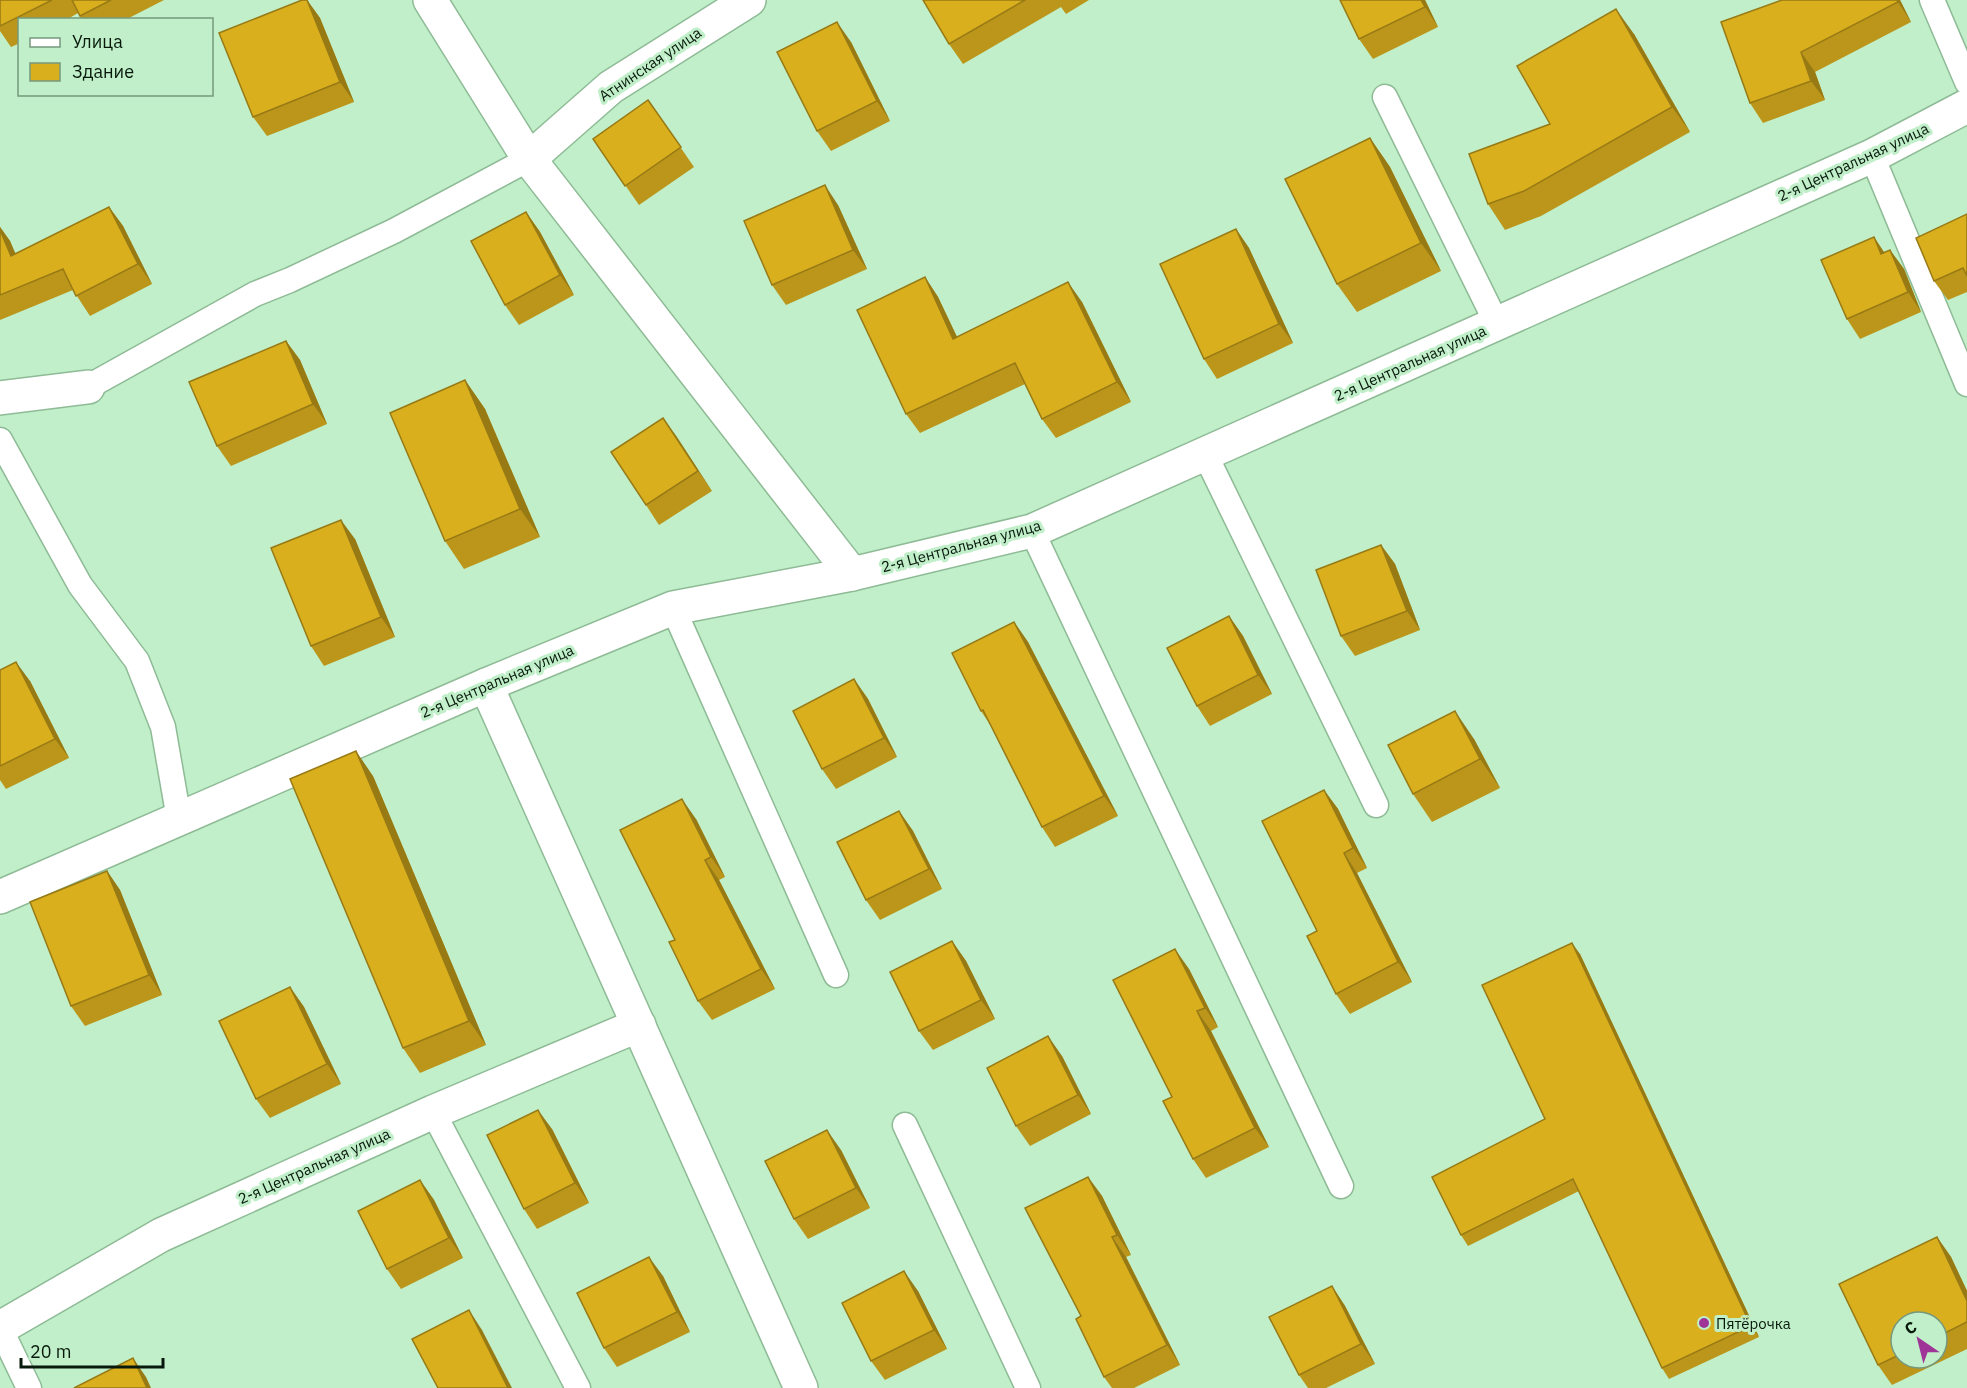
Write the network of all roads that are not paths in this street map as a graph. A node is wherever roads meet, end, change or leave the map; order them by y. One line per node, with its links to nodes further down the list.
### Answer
1 (429, 0): 8 (street)
2 (749, 0): 8 (street, Атнинская улица)
3 (1932, 0): 4 (lane)
4 (1967, 82)
5 (1385, 97): 9 (lane)
6 (1967, 106): 7 (street, 2-я Центральная улица)
7 (1872, 156): 9 (street, 2-я Центральная улица); 10 (lane)
8 (529, 159): 11 (lane); 16 (street)
9 (1497, 324): 14 (street, 2-я Центральная улица)
10 (1967, 384)
11 (88, 387): 12 (street)
12 (0, 398)
13 (0, 440): 20 (lane)
14 (1205, 454): 15 (street, 2-я Центральная улица); 19 (lane)
15 (1032, 531): 16 (street, 2-я Центральная улица); 26 (lane)
16 (852, 574): 17 (street, 2-я Центральная улица)
17 (673, 608): 18 (street, 2-я Центральная улица); 22 (lane)
18 (486, 685): 20 (street, 2-я Центральная улица); 23 (street)
19 (1376, 805)
20 (179, 819): 21 (street, 2-я Центральная улица)
21 (0, 897)
22 (836, 975)
23 (639, 1025): 24 (street, 2-я Центральная улица); 30 (street)
24 (433, 1112): 27 (street, 2-я Центральная улица); 29 (lane)
25 (905, 1125): 31 (lane)
26 (1341, 1186)
27 (0, 1328): 28 (lane)
28 (29, 1388)
29 (578, 1388)
30 (801, 1388)
31 (1028, 1388)

